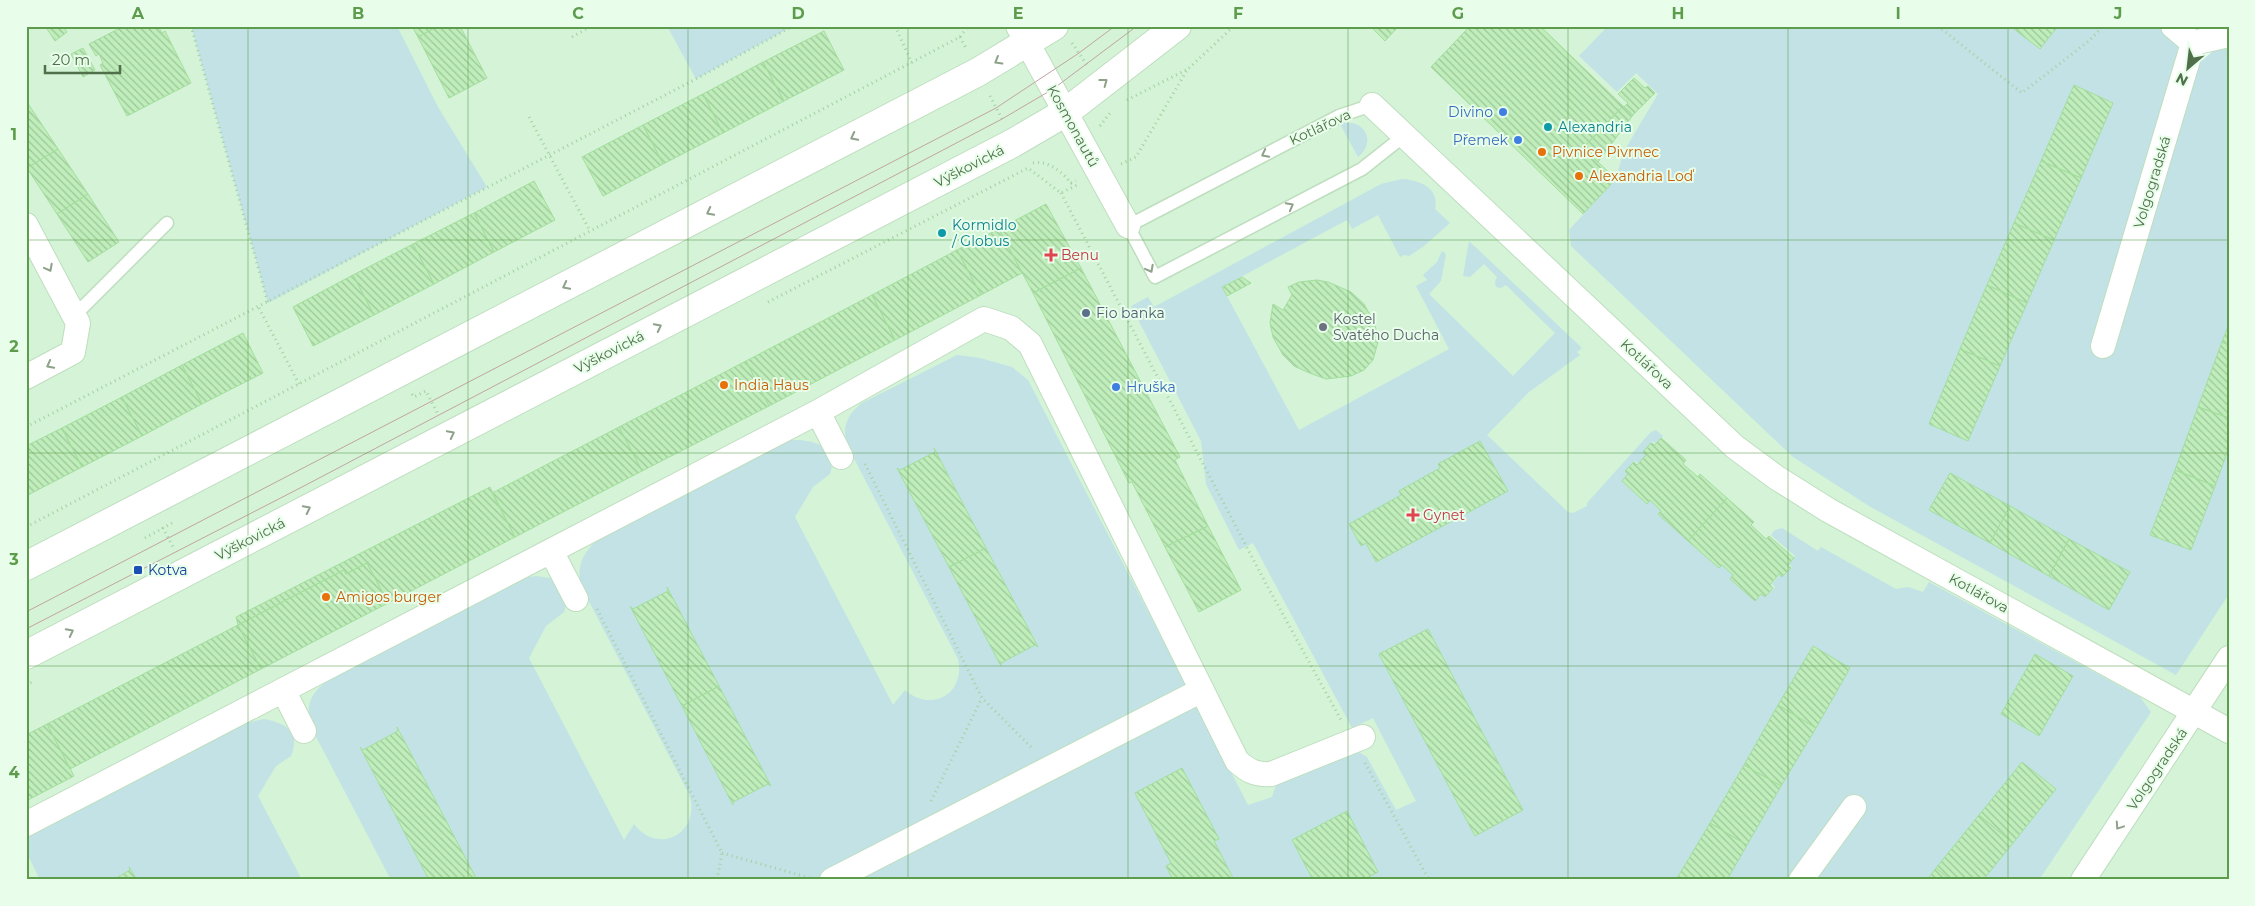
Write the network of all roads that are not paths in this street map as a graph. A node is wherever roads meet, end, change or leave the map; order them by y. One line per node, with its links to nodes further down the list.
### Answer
1 (1054, 26): 4 (street)
2 (1177, 26): 8 (street, Výškovická, one-way to 2)
3 (2173, 26): 6 (street)
4 (1023, 35): 8 (street, Kosmonautů); 19 (street, one-way to 19)
5 (2229, 35): 6 (street)
6 (2193, 43): 14 (street, Volgogradská)
7 (1372, 105): 9 (street, Kotlářova); 12 (lane, Kotlářova, one-way to 12)
8 (1066, 112): 12 (street, Kosmonautů); 21 (street, Výškovická, one-way to 8)
9 (1405, 135): 12 (lane, one-way to 9); 25 (street, Kotlářova)
10 (167, 223): 13 (lane)
11 (26, 225): 13 (street, one-way to 13)
12 (1128, 226)
13 (74, 316): 15 (street, one-way to 15)
14 (2103, 346)
15 (26, 377)
16 (818, 412): 17 (street); 18 (street); 24 (street)
17 (852, 459)
18 (551, 551): 20 (street); 23 (street)
19 (26, 566)
20 (586, 603)
21 (26, 655)
22 (2229, 658): 25 (street, Volgogradská)
23 (283, 690): 26 (street); 30 (street)
24 (1202, 690): 28 (street); 31 (street)
25 (2194, 713): 27 (street, Kotlářova); 33 (street, Volgogradská, one-way to 33)
26 (304, 731)
27 (2229, 732)
28 (1358, 739)
29 (1854, 807): 32 (street)
30 (26, 824)
31 (832, 880)
32 (1801, 880)
33 (2083, 880)

